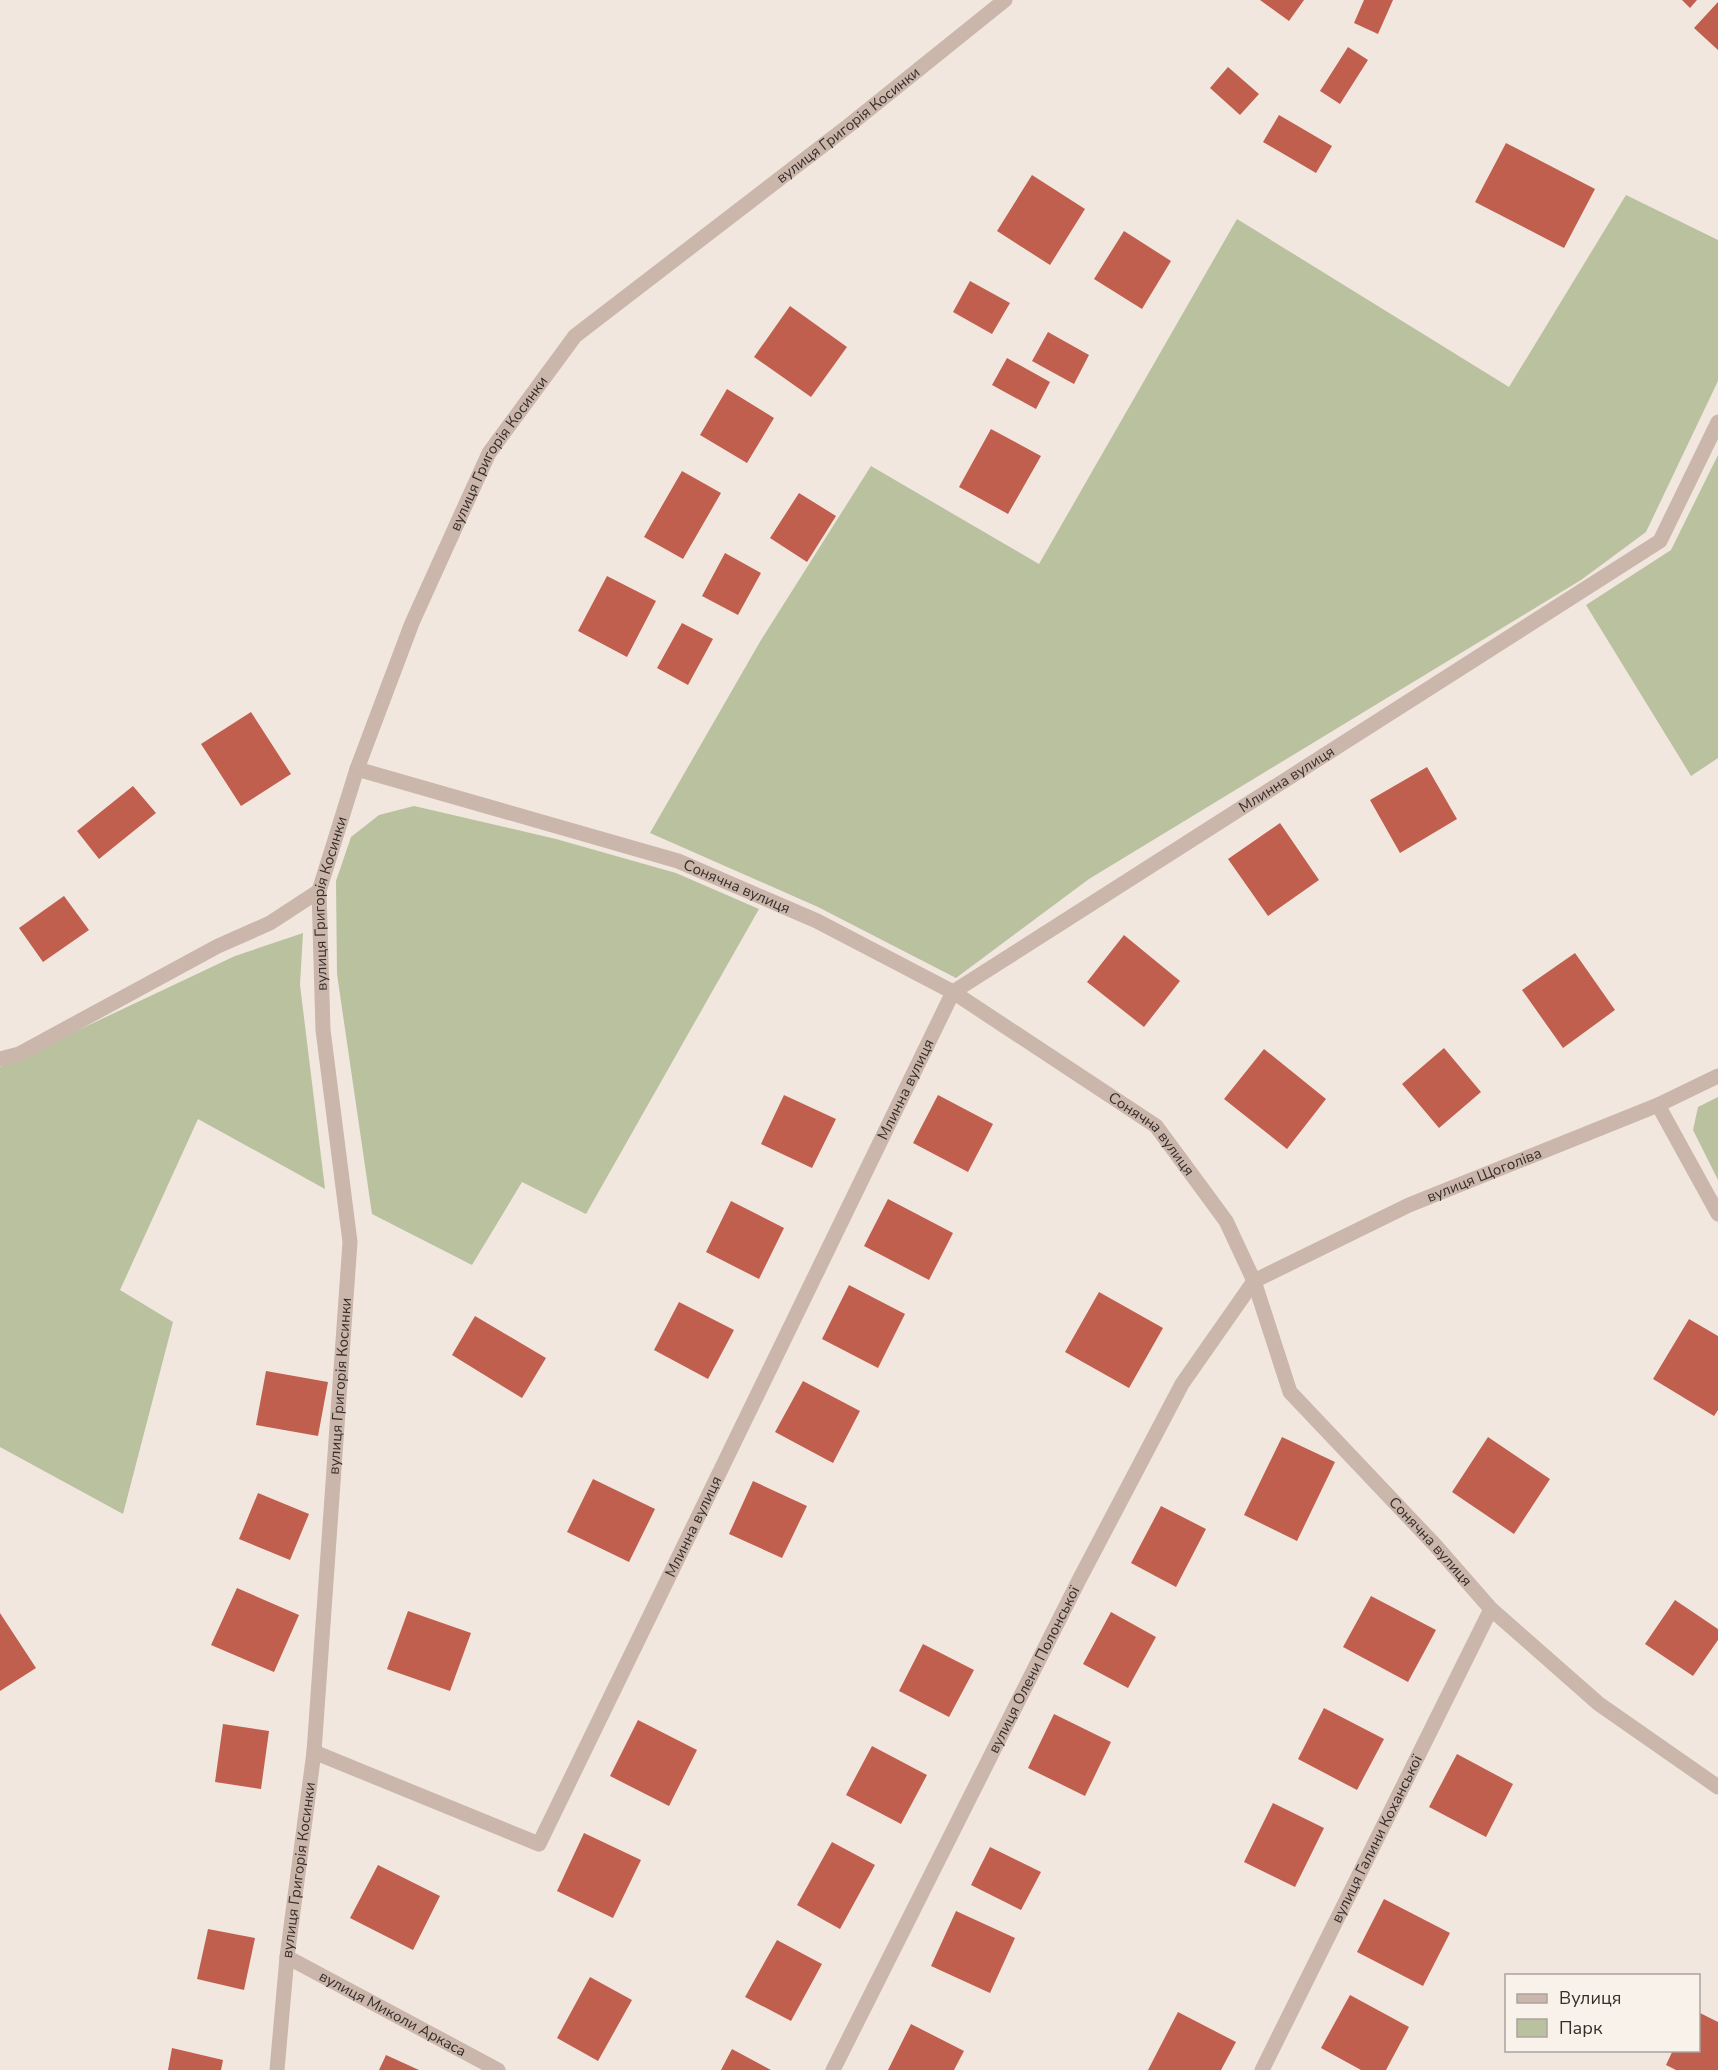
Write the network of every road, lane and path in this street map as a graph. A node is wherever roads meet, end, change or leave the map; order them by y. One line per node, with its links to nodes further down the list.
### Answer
1 (1005, 0): 3 (street, вулиця Григорія Косинки)
2 (1718, 422): 5 (street, Млинна вулиця)
3 (357, 769): 4 (street, вулиця Григорія Косинки); 5 (street, Сонячна вулиця)
4 (319, 891): 6 (street); 12 (street, вулиця Григорія Косинки)
5 (953, 992): 10 (street, Сонячна вулиця); 12 (street, Млинна вулиця)
6 (0, 1059)
7 (1718, 1076): 8 (street, вулиця Щоголіва)
8 (1658, 1105): 9 (street); 10 (street, вулиця Щоголіва)
9 (1718, 1214)
10 (1254, 1281): 11 (street, Сонячна вулиця); 17 (street, вулиця Олени Полонської)
11 (1491, 1609): 13 (street, Сонячна вулиця); 18 (street, вулиця Галини Коханської)
12 (314, 1752): 14 (street, вулиця Григорія Косинки)
13 (1718, 1787)
14 (287, 1957): 15 (street, вулиця Григорія Косинки); 16 (street, вулиця Миколи Аркаса)
15 (278, 2070)
16 (498, 2070)
17 (833, 2070)
18 (1262, 2070)

